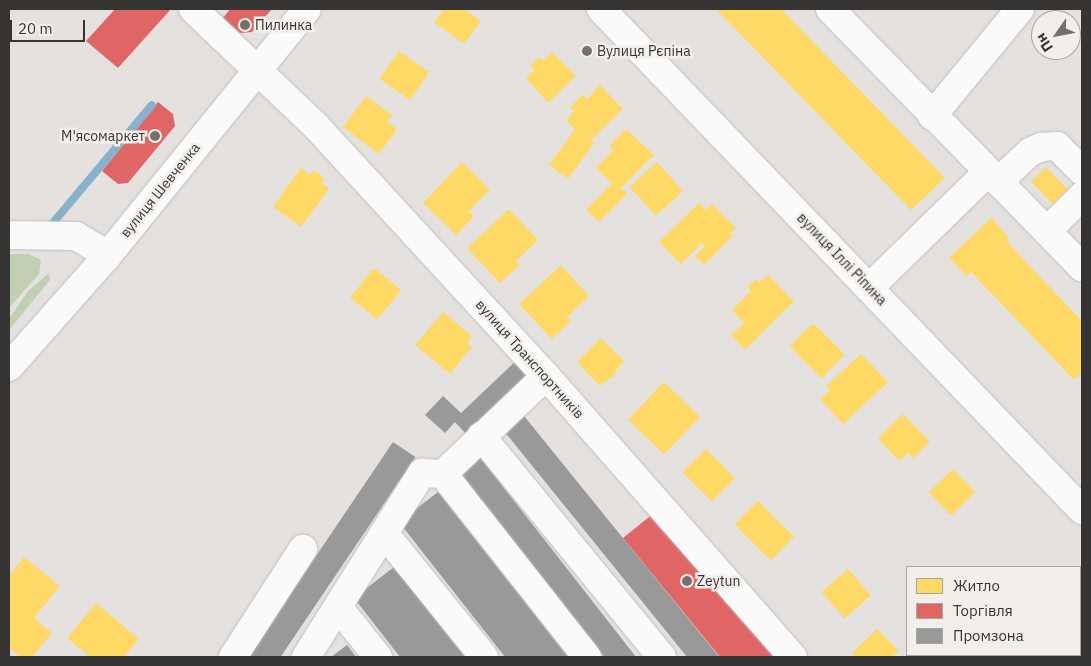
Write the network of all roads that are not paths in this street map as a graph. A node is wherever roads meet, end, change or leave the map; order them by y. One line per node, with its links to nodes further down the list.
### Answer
1 (193, 9): 6 (main road, вулиця Транспортників)
2 (306, 9): 6 (main road, вулиця Шевченка)
3 (601, 9): 15 (main road, вулиця Іллі Ріпина)
4 (830, 9): 7 (main road)
5 (1020, 9): 7 (main road)
6 (258, 70): 13 (main road, вулиця Шевченка); 17 (main road, вулиця Транспортників)
7 (932, 116): 9 (main road)
8 (1082, 171): 9 (main road)
9 (993, 178): 11 (main road); 15 (main road)
10 (1082, 196): 11 (main road)
11 (1047, 232): 14 (main road)
12 (9, 235): 13 (main road)
13 (108, 255): 16 (main road, вулиця Шевченка)
14 (1082, 267)
15 (869, 288): 20 (main road, вулиця Іллі Ріпина)
16 (9, 367)
17 (546, 376): 18 (main road); 30 (main road, вулиця Транспортників)
18 (481, 436): 19 (main road); 29 (main road)
19 (443, 474): 21 (main road); 28 (main road)
20 (1082, 510)
21 (384, 533): 23 (main road); 27 (main road)
22 (303, 549): 24 (main road)
23 (338, 607): 25 (main road); 26 (main road)
24 (233, 657)
25 (306, 657)
26 (378, 657)
27 (484, 657)
28 (587, 657)
29 (662, 657)
30 (793, 657)

